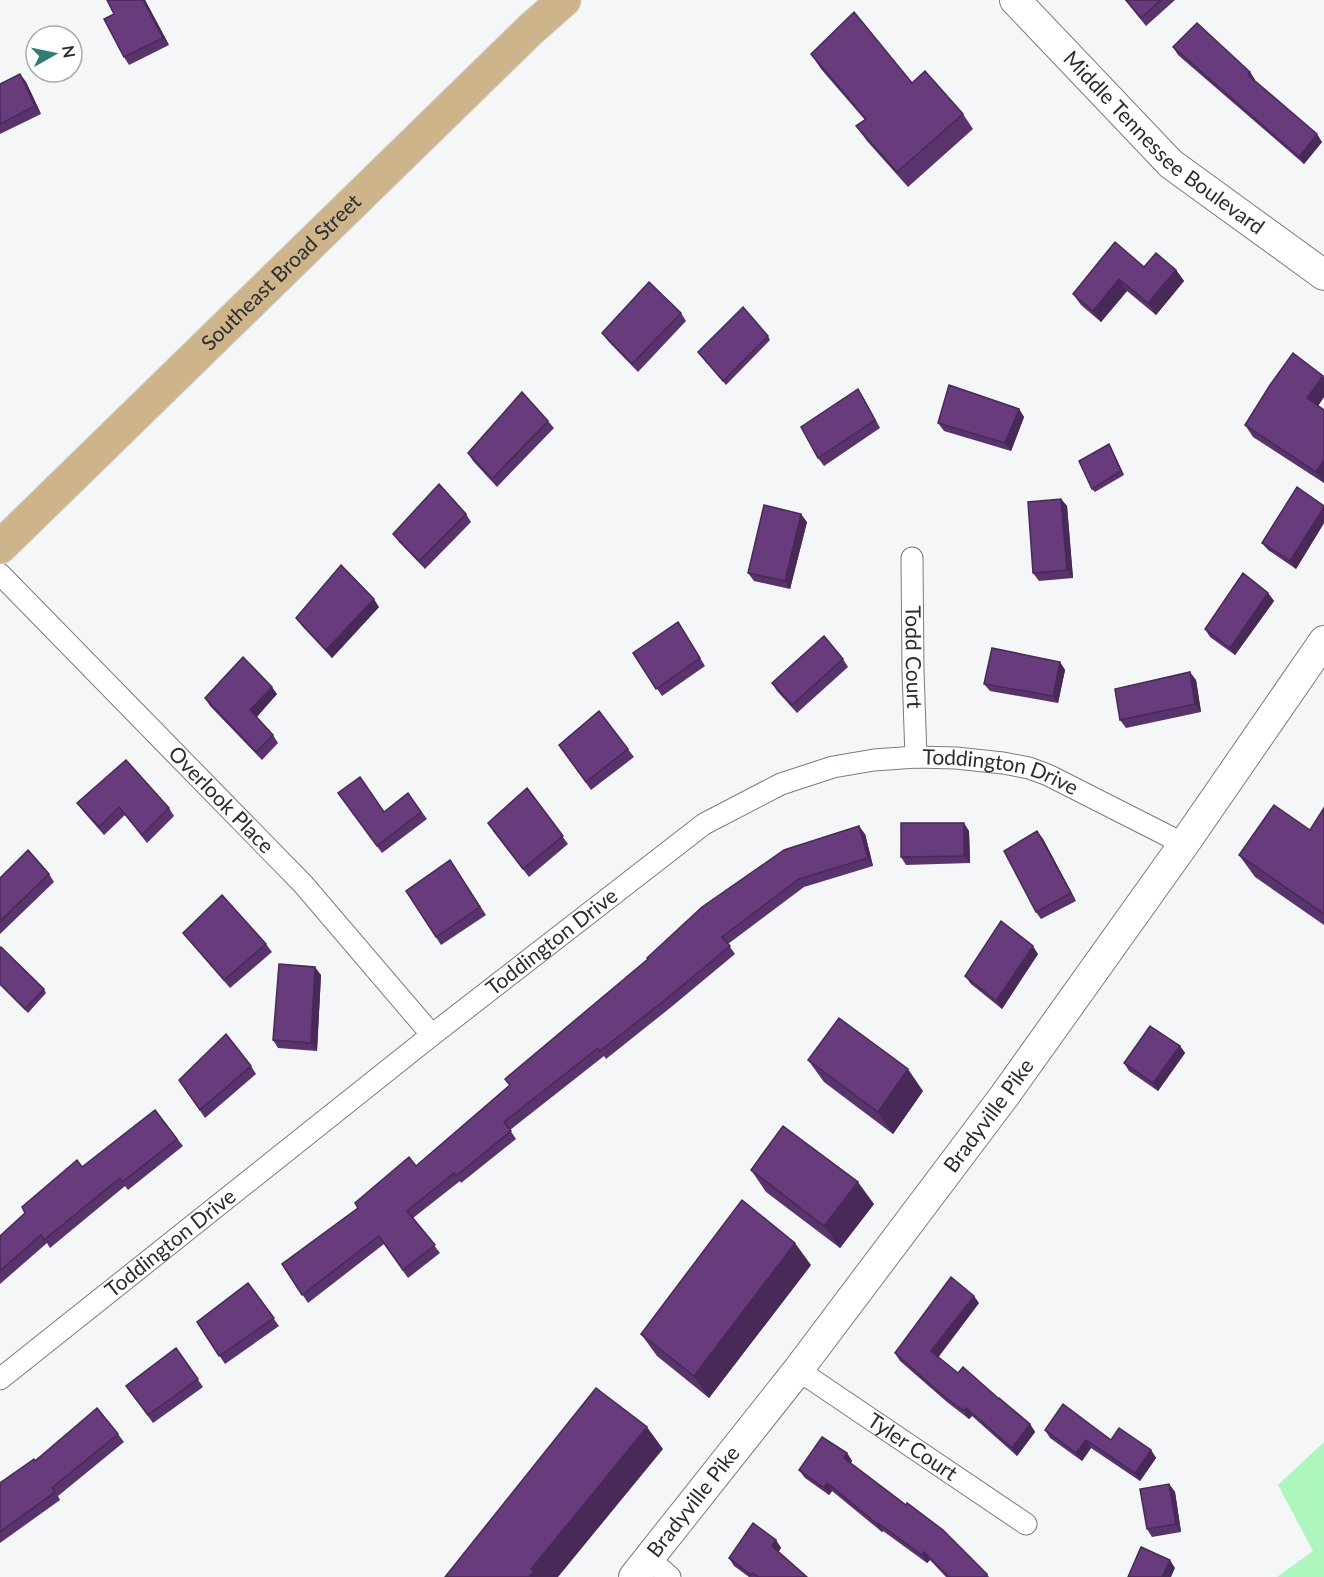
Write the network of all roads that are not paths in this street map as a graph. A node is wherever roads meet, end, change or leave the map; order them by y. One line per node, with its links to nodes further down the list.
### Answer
1 (564, 0): 4 (main road, Southeast Broad Street)
2 (1015, 0): 3 (main road, Middle Tennessee Boulevard)
3 (1324, 275)
4 (0, 547)
5 (912, 558): 8 (street, Todd Court)
6 (0, 574): 10 (street, Overlook Place)
7 (1324, 641): 9 (main road, Bradyville Pike)
8 (916, 757): 9 (street, Toddington Drive); 10 (street, Toddington Drive)
9 (1184, 844): 11 (main road, Bradyville Pike)
10 (432, 1035): 12 (street, Toddington Drive)
11 (798, 1370): 13 (street, Tyler Court); 14 (main road, Bradyville Pike)
12 (0, 1379)
13 (1026, 1524)
14 (651, 1571)

